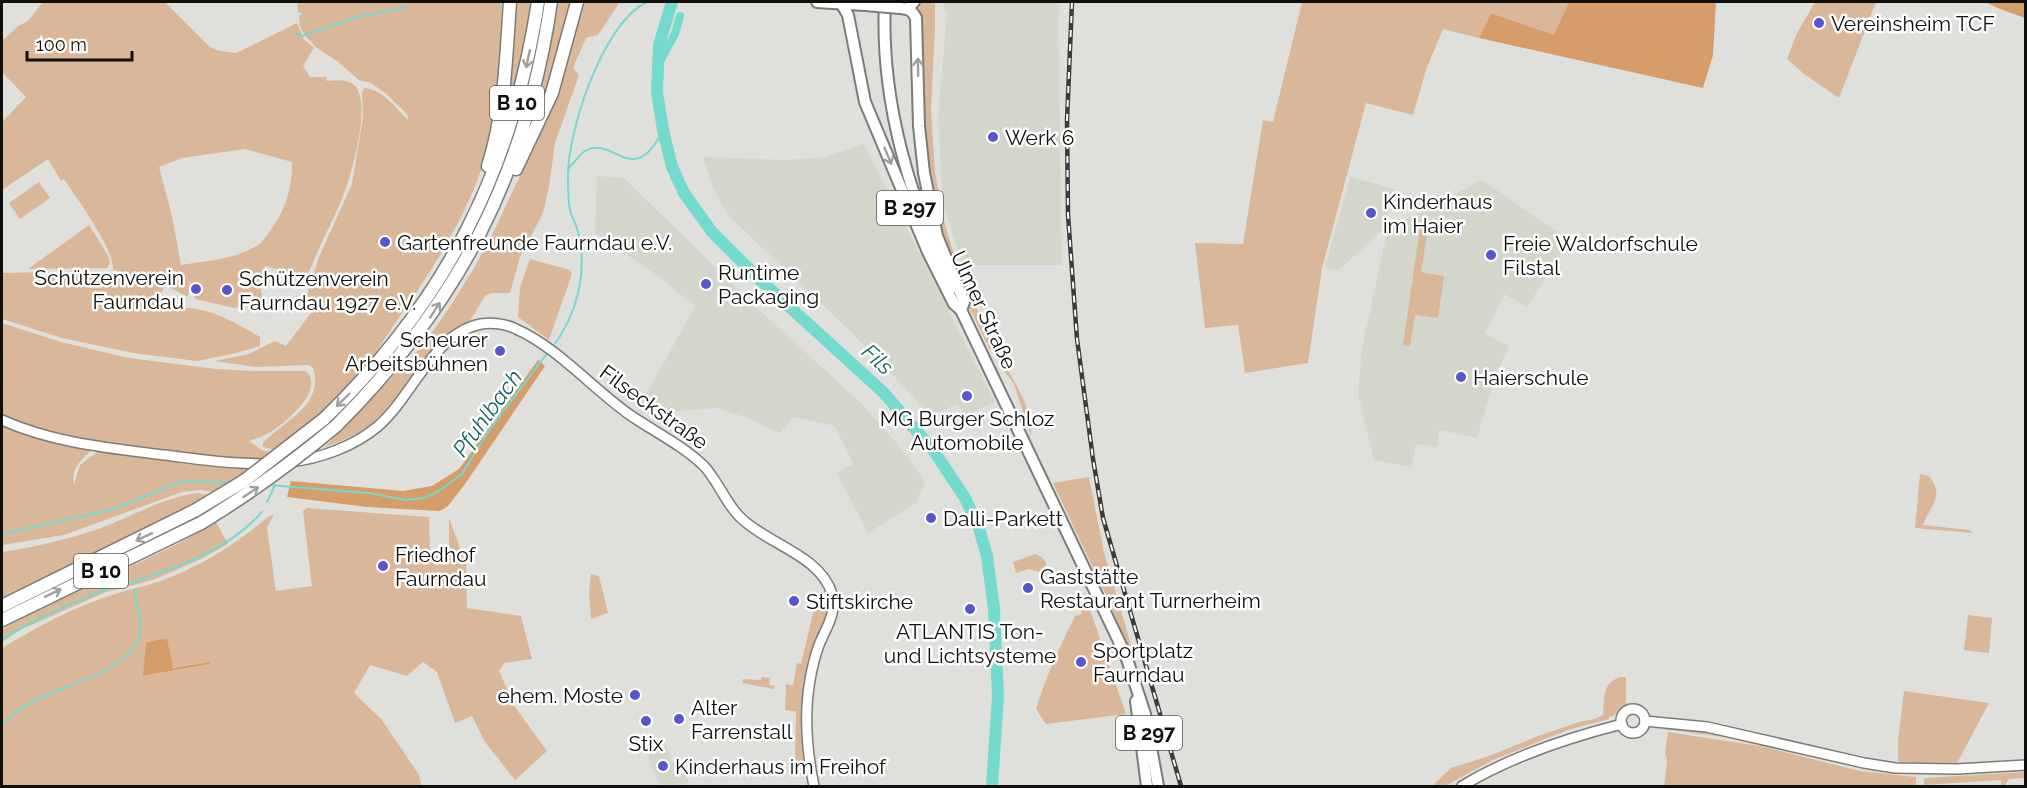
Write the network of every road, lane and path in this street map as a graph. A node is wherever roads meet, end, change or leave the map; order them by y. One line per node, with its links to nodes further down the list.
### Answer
1 (510, 2): 10 (highway, B 10)
2 (538, 2): 10 (highway, B 10, one-way to 10)
3 (551, 2): 9 (highway, B 10)
4 (577, 2): 9 (highway)
5 (822, 2): 6 (main road, B 297)
6 (842, 2): 8 (main road, B 297, bridge); 11 (main road, B 297, one-way to 11)
7 (885, 2): 11 (main road, Ulmer Straße)
8 (907, 6): 11 (main road, B 297, one-way to 8)
9 (498, 195): 14 (highway, B 10, one-way to 9, bridge)
10 (482, 200): 13 (highway, B 10, one-way to 13, bridge)
11 (962, 310): 15 (main road, Ulmer Straße / B 297)
12 (2, 420): 19 (street, Filseckstraße)
13 (2, 606)
14 (2, 620)
15 (1134, 680): 20 (main road, B 297); 21 (main road, B 297)
16 (1645, 721): 17 (street); 17 (street); 18 (street)
17 (1622, 724): 22 (street)
18 (2025, 765)
19 (814, 786)
20 (1147, 786)
21 (1158, 786)
22 (1462, 786)

